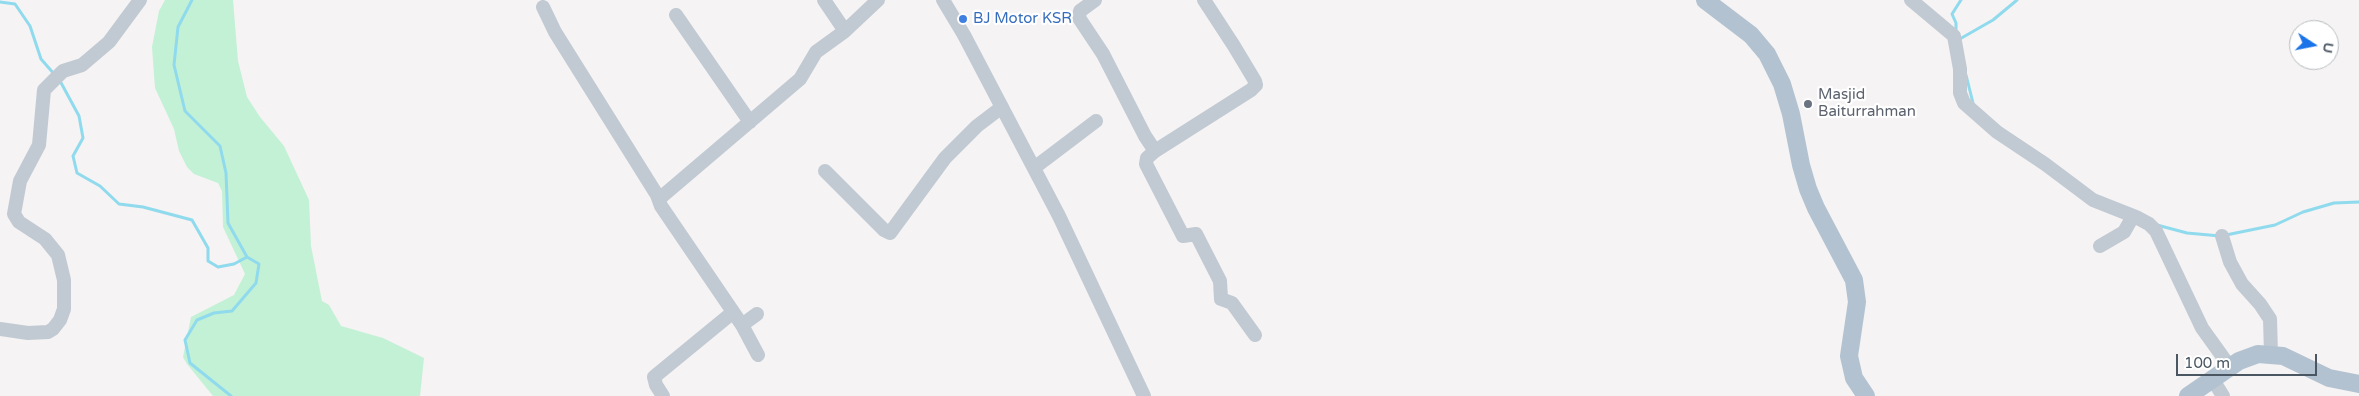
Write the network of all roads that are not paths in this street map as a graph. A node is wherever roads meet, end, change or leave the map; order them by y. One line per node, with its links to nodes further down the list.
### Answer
1 (140, 0): 25 (street)
2 (824, 0): 11 (street)
3 (878, 0): 11 (street)
4 (943, 0): 12 (street)
5 (1095, 0): 15 (street)
6 (1204, 0): 15 (street)
7 (1705, 0): 34 (main road)
8 (1911, 0): 19 (street)
9 (545, 2): 18 (street)
10 (676, 15): 14 (street)
11 (845, 31): 14 (street)
12 (1002, 107): 16 (street); 17 (street)
13 (1096, 121): 16 (street)
14 (750, 122): 18 (street)
15 (1155, 151): 26 (street)
16 (1034, 168): 33 (street)
17 (825, 171)
18 (659, 199): 22 (street)
19 (2136, 217): 21 (street); 29 (street)
20 (2222, 236): 27 (street)
21 (2100, 246)
22 (732, 313): 24 (street); 32 (street)
23 (757, 314): 24 (street)
24 (742, 325): 28 (street)
25 (0, 329)
26 (1255, 335)
27 (2271, 354): 29 (main road); 31 (main road)
28 (758, 355)
29 (2230, 367): 30 (main road)
30 (2213, 380): 35 (main road); 36 (street)
31 (2359, 384)
32 (663, 396)
33 (1144, 396)
34 (1866, 396)
35 (2188, 396)
36 (2223, 396)

